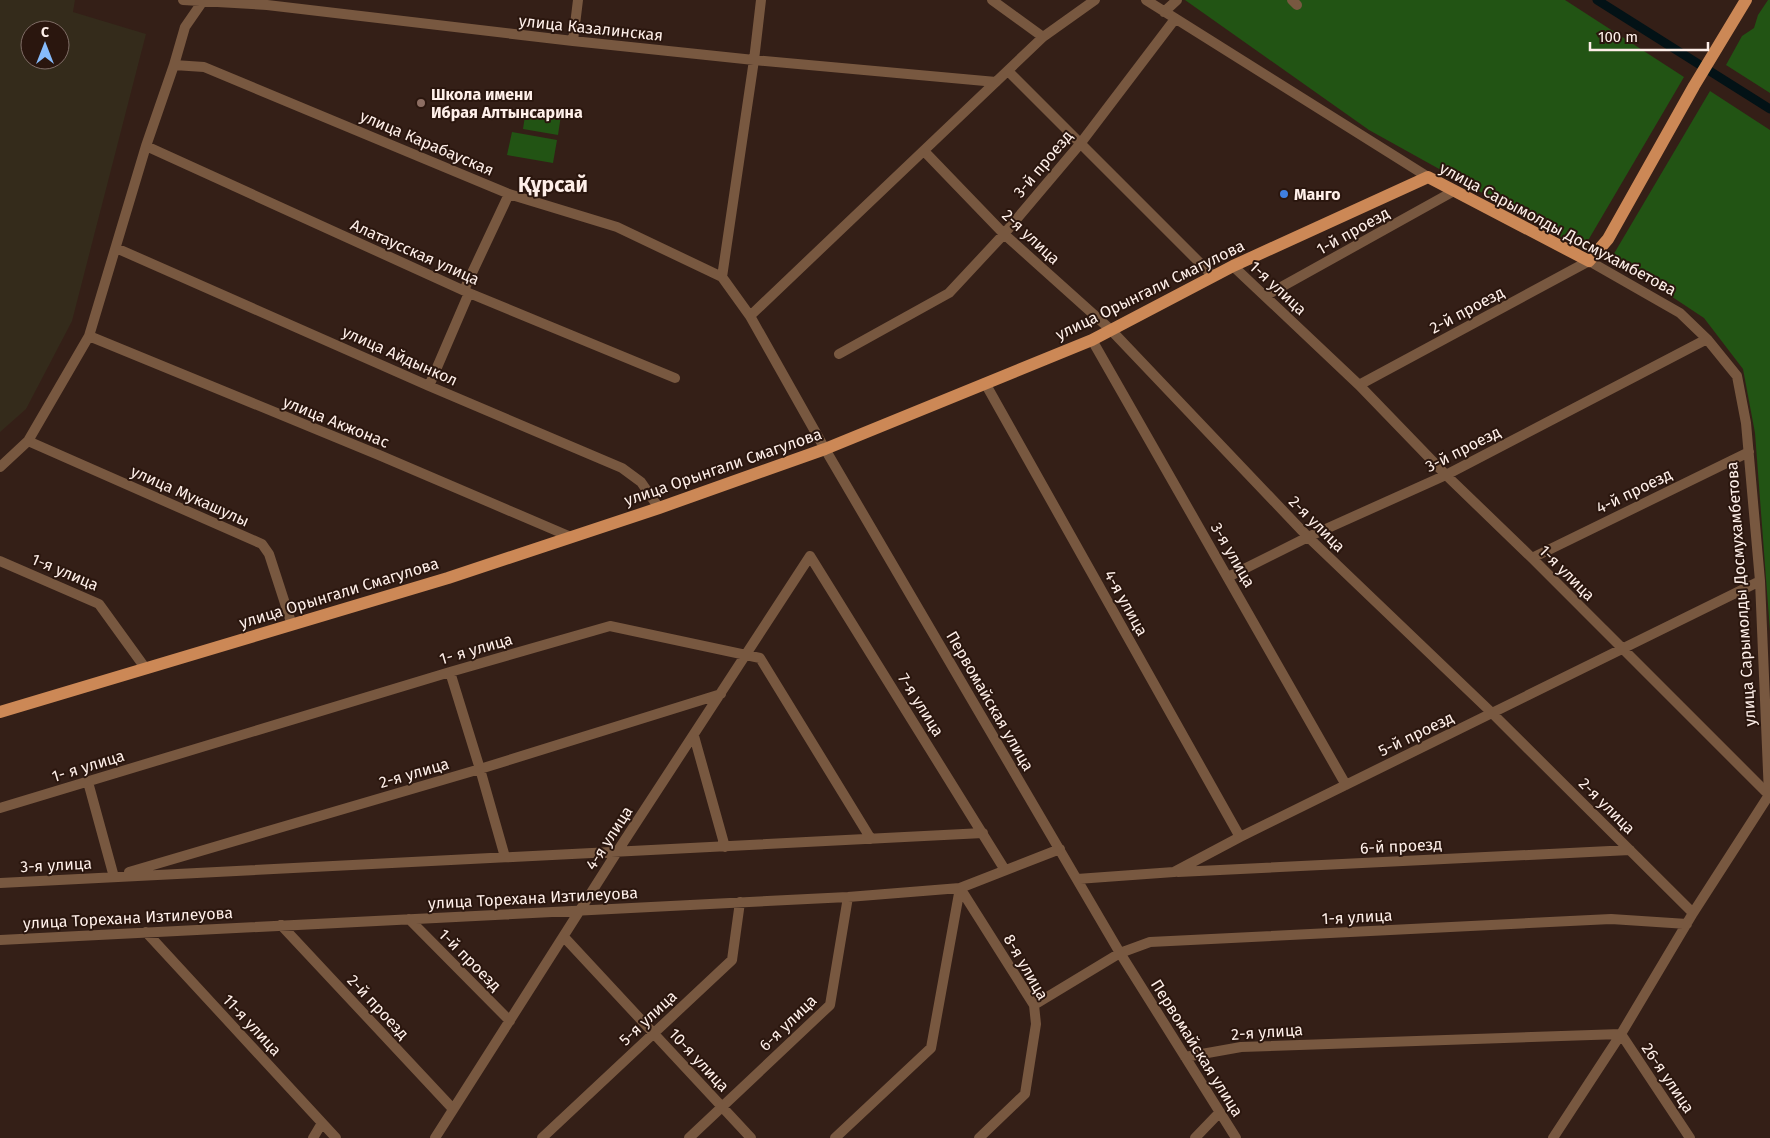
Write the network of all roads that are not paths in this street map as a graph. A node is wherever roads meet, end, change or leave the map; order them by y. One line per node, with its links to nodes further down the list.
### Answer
1 (184, 0): 9 (street, улица Казалинская)
2 (578, 0): 14 (street)
3 (760, 0): 15 (street)
4 (992, 0): 13 (street)
5 (1095, 0): 13 (street)
6 (1146, 0): 11 (street, улица Сарымолды Досмухамбетова)
7 (1177, 0): 11 (street)
8 (1746, 0): 27 (main road)
9 (203, 2): 10 (street, улица Казалинская); 16 (street)
10 (267, 3): 14 (street, улица Казалинская)
11 (1164, 12): 12 (street, улица Сарымолды Досмухамбетова)
12 (1175, 19): 19 (street, 3-й проезд); 22 (street, улица Сарымолды Досмухамбетова)
13 (1043, 37): 17 (street)
14 (573, 42): 15 (street, улица Казалинская)
15 (754, 60): 18 (street, улица Казалинская); 30 (street)
16 (174, 65): 20 (street); 24 (street, улица Карабауская)
17 (1008, 71): 18 (street); 19 (street)
18 (996, 82): 21 (street)
19 (1080, 144): 25 (street, 3-й проезд); 29 (street)
20 (146, 146): 26 (street); 31 (street, Алатаусская улица)
21 (924, 151): 25 (street, 2-я улица); 33 (street)
22 (1428, 177): 23 (main road, улица Сарымолды Досмухамбетова); 28 (main road, улица Орынгали Смагулова)
23 (1454, 191): 27 (main road, улица Сарымолды Досмухамбетова); 32 (street, 1-й проезд)
24 (509, 194): 30 (street, улица Карабауская); 31 (street)
25 (1004, 234): 34 (street, 2-я улица); 38 (street, 3-й проезд)
26 (116, 248): 35 (street); 42 (street, улица Айдынкол)
27 (1588, 261): 36 (street, улица Сарымолды Досмухамбетова); 41 (street, 2-й проезд)
28 (1233, 266): 29 (main road, улица Орынгали Смагулова); 32 (street, 1-я улица)
29 (1213, 276): 34 (main road, улица Орынгали Смагулова)
30 (722, 277): 33 (street, Первомайская улица)
31 (466, 292): 39 (street, Алатаусская улица); 42 (street)
32 (1265, 296): 41 (street, 1-я улица)
33 (750, 316): 44 (street, Первомайская улица)
34 (1111, 330): 37 (main road, улица Орынгали Смагулова); 50 (street, 2-я улица)
35 (89, 336): 43 (street); 49 (street, улица Акжонас)
36 (1706, 339): 45 (street, улица Сарымолды Досмухамбетова); 47 (street, 3-й проезд)
37 (1092, 340): 40 (main road, улица Орынгали Смагулова); 54 (street, 3-я улица)
38 (839, 354)
39 (675, 378)
40 (985, 383): 44 (main road, улица Орынгали Смагулова); 71 (street, 4-я улица)
41 (1359, 385): 47 (street, 1-я улица)
42 (428, 386): 48 (street, улица Айдынкол)
43 (28, 441): 46 (street); 56 (street, улица Мукашулы)
44 (825, 449): 48 (main road, улица Орынгали Смагулова); 74 (street, Первомайская улица)
45 (1749, 452): 52 (street, 4-й проезд); 55 (street, улица Сарымолды Досмухамбетова)
46 (0, 466)
47 (1446, 475): 50 (street, 3-й проезд); 52 (street, 1-я улица)
48 (659, 508): 49 (main road, улица Орынгали Смагулова)
49 (571, 537): 56 (main road, улица Орынгали Смагулова)
50 (1308, 537): 54 (street, 3-й проезд); 63 (street, 2-я улица)
51 (810, 556): 58 (street, 4-я улица); 70 (street, 7-я улица)
52 (1532, 558): 57 (street, 1-я улица)
53 (0, 561): 59 (street, 1-я улица)
54 (1228, 577): 67 (street, 3-я улица)
55 (1760, 581): 57 (street, 5-й проезд); 68 (street, улица Сарымолды Досмухамбетова)
56 (292, 625): 59 (main road, улица Орынгали Смагулова)
57 (1622, 650): 63 (street, 5-й проезд); 68 (street, 1-я улица)
58 (746, 656): 60 (street, 1- я улица); 61 (street, 4-я улица); 72 (street, 1- я улица)
59 (146, 668): 62 (main road, улица Орынгали Смагулова)
60 (450, 672): 65 (street); 66 (street, 1- я улица)
61 (721, 694): 64 (street, 4-я улица); 65 (street, 2-я улица)
62 (0, 712)
63 (1492, 713): 67 (street, 5-й проезд); 75 (street, 2-я улица)
64 (694, 736): 73 (street); 76 (street, 4-я улица)
65 (480, 769): 77 (street); 80 (street, 2-я улица)
66 (88, 782): 69 (street, 1- я улица); 80 (street)
67 (1346, 785): 71 (street, 5-й проезд)
68 (1770, 795): 87 (street)
69 (0, 808)
70 (982, 833): 72 (street); 78 (street, 7-я улица)
71 (1240, 837): 79 (street, 5-й проезд)
72 (871, 839): 73 (street)
73 (725, 846): 76 (street)
74 (1060, 849): 78 (street, улица Торехана Изтилеуова); 81 (street, Первомайская улица)
75 (1630, 850): 79 (street, 6-й проезд); 87 (street, 2-я улица)
76 (617, 852): 77 (street); 86 (street, 4-я улица)
77 (505, 858): 80 (street)
78 (1005, 870): 83 (street, улица Торехана Изтилеуова)
79 (1174, 872): 81 (street, 5-й проезд)
80 (114, 877): 82 (street, 3-я улица)
81 (1077, 879): 94 (street, Первомайская улица)
82 (0, 883)
83 (960, 888): 84 (street, улица Торехана Изтилеуова); 95 (street, 8-я улица); 110 (street)
84 (848, 897): 85 (street, улица Торехана Изтилеуова); 100 (street, 6-я улица)
85 (740, 902): 86 (street, улица Торехана Изтилеуова); 97 (street, 5-я улица)
86 (581, 910): 88 (street, улица Торехана Изтилеуова); 92 (street, 4-я улица)
87 (1693, 914): 89 (street)
88 (409, 919): 90 (street, улица Торехана Изтилеуова); 96 (street, 1-й проезд)
89 (1687, 924): 94 (street, 1-я улица); 98 (street)
90 (281, 925): 91 (street, улица Торехана Изтилеуова); 101 (street, 2-й проезд)
91 (146, 932): 93 (street, улица Торехана Изтилеуова); 103 (street, 11-я улица)
92 (564, 937): 96 (street, 4-я улица); 97 (street, 10-я улица)
93 (0, 940)
94 (1120, 953): 95 (street, 1-я улица); 99 (street, Первомайская улица)
95 (1034, 1005): 111 (street, 8-я улица)
96 (510, 1022): 101 (street, 4-я улица)
97 (654, 1033): 100 (street, 10-я улица); 107 (street, 5-я улица)
98 (1621, 1034): 99 (street, 2-я улица); 114 (street); 115 (street, 26-я улица)
99 (1185, 1057): 102 (street, Первомайская улица)
100 (722, 1107): 108 (street, 6-я улица); 109 (street, 10-я улица)
101 (453, 1109): 106 (street, 4-я улица)
102 (1220, 1112): 112 (street); 113 (street, Первомайская улица)
103 (322, 1123): 104 (street); 105 (street, 11-я улица)
104 (313, 1138)
105 (336, 1138)
106 (435, 1138)
107 (542, 1138)
108 (689, 1138)
109 (752, 1138)
110 (835, 1138)
111 (979, 1138)
112 (1195, 1138)
113 (1236, 1138)
114 (1554, 1138)
115 (1690, 1138)

